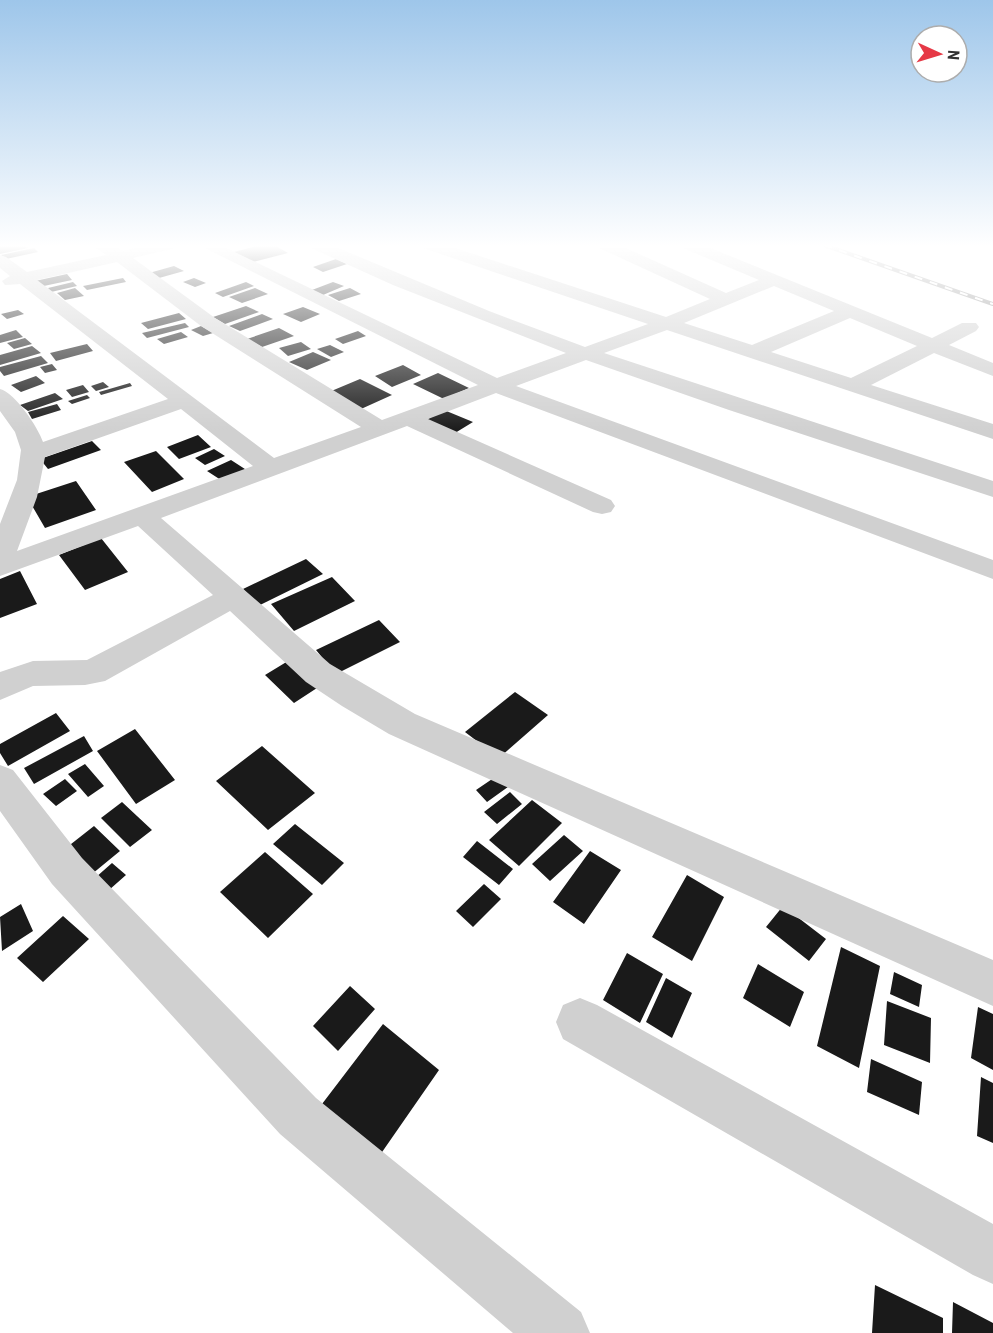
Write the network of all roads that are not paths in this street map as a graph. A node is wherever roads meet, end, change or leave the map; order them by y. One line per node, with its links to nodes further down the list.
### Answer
1 (63, 307): 18 (street)
2 (188, 307): 20 (street)
3 (335, 307): 15 (street)
4 (465, 307): 12 (street)
5 (611, 307): 9 (street)
6 (705, 307): 9 (street)
7 (842, 307): 8 (street)
8 (851, 311): 11 (street); 13 (street)
9 (663, 325): 12 (street); 13 (street)
10 (969, 327): 11 (street)
11 (932, 346): 14 (street); 16 (street)
12 (583, 353): 15 (street); 24 (street)
13 (751, 353): 16 (street)
14 (993, 370)
15 (496, 386): 19 (street); 29 (street)
16 (852, 386): 21 (street)
17 (0, 396): 22 (street)
18 (183, 401): 22 (street); 23 (street)
19 (407, 418): 20 (street); 25 (street)
20 (379, 428): 23 (street)
21 (993, 432)
22 (34, 453): 27 (street)
23 (270, 467): 26 (street)
24 (993, 489)
25 (602, 506)
26 (142, 515): 28 (street); 30 (street)
27 (0, 557)
28 (0, 567)
29 (993, 570)
30 (233, 597): 31 (street); 33 (street)
31 (0, 687)
32 (0, 781): 36 (street)
33 (993, 982)
34 (580, 1022): 35 (street)
35 (993, 1255)
36 (560, 1333)

